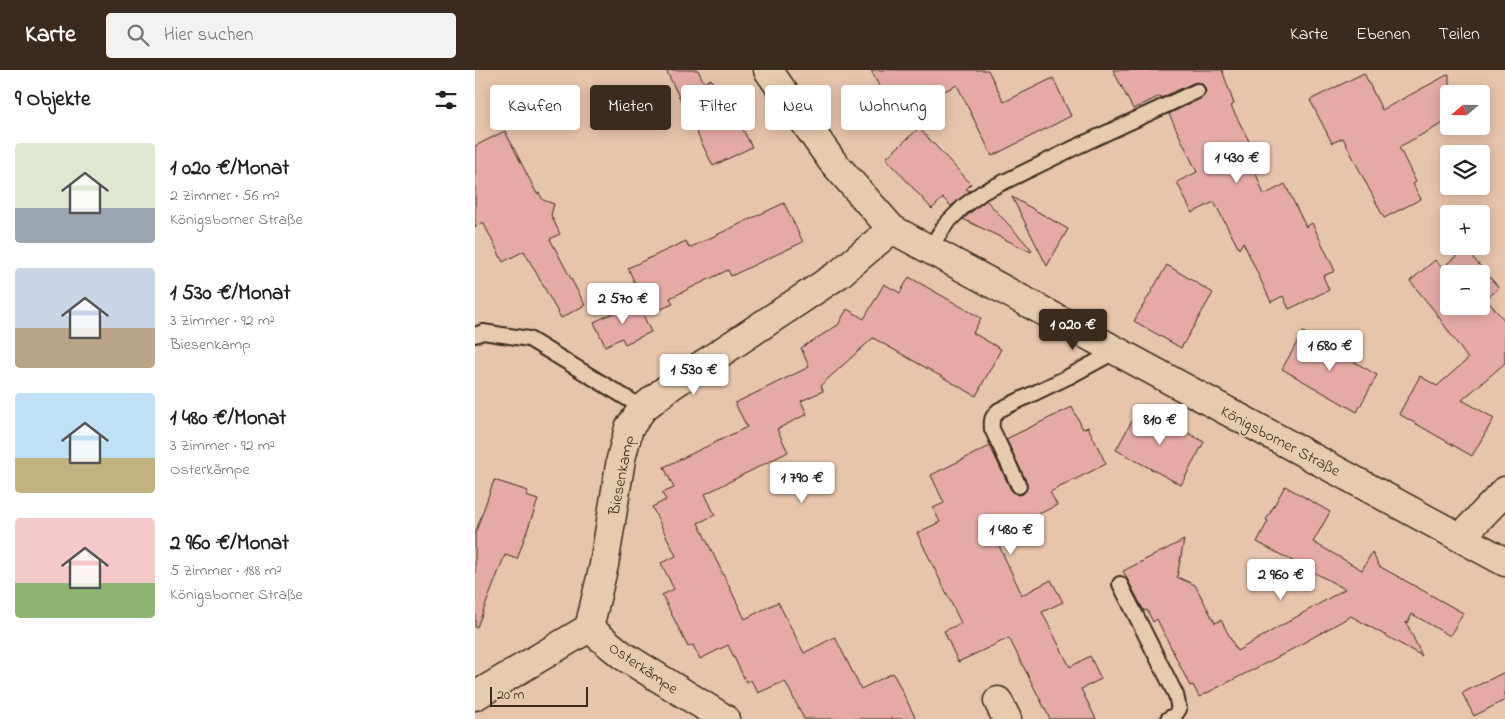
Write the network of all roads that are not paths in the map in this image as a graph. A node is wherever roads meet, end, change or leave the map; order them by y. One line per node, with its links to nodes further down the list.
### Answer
1 (768, 70): 3 (street, Königsborner Straße)
2 (1197, 91): 4 (lane)
3 (892, 229): 4 (street, Königsborner Straße); 7 (street, Biesenkamp)
4 (929, 249): 6 (street, Königsborner Straße)
5 (475, 335): 7 (lane)
6 (1116, 350): 8 (lane); 10 (street, Königsborner Straße)
7 (643, 408): 13 (street, Biesenkamp)
8 (1019, 486)
9 (1505, 491): 10 (street)
10 (1461, 537): 11 (street, Königsborner Straße)
11 (1505, 562)
12 (1120, 584): 16 (lane)
13 (589, 628): 14 (street); 15 (street, Osterkämpe)
14 (475, 696)
15 (725, 719)
16 (1168, 719)

